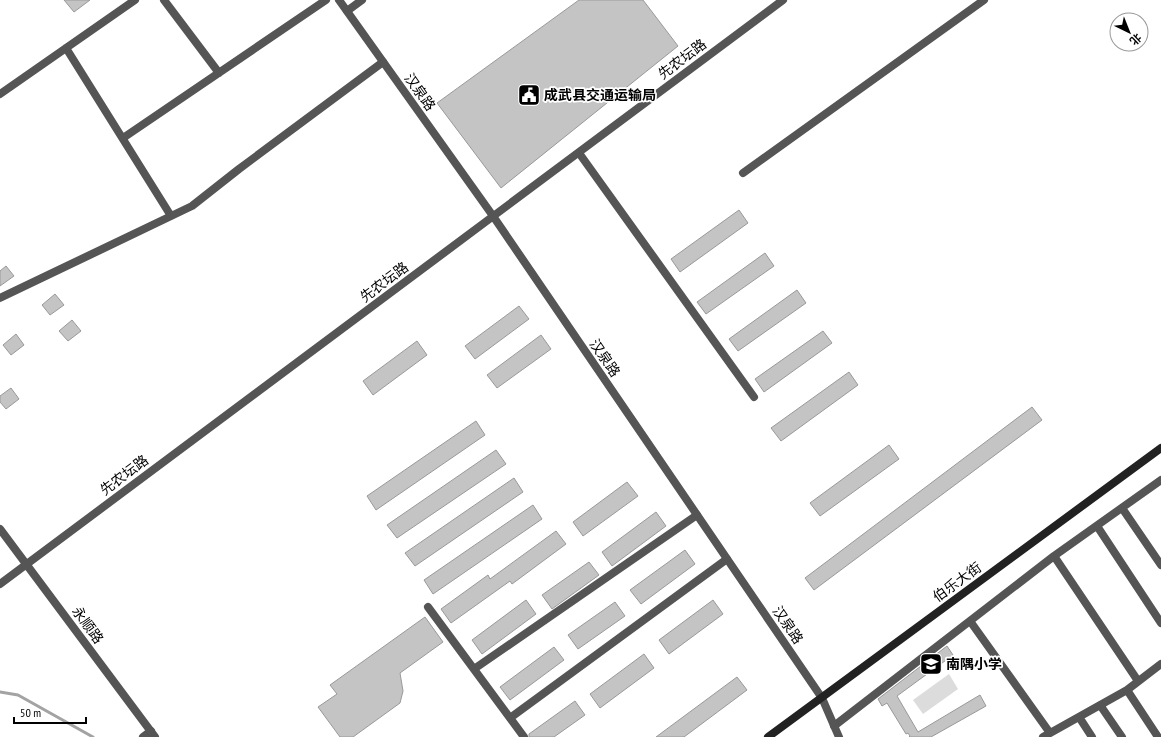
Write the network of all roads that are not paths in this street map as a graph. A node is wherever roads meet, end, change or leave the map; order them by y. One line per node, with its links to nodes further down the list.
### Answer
1 (135, 0): 9 (street)
2 (164, 0): 11 (street)
3 (326, 0): 11 (street)
4 (339, 0): 8 (street, 汉泉路)
5 (362, 0): 8 (street)
6 (783, 0): 14 (street, 先农坛路)
7 (984, 0): 15 (street)
8 (347, 11): 10 (street, 汉泉路)
9 (66, 48): 12 (street); 13 (street)
10 (383, 62): 16 (street); 17 (street, 汉泉路)
11 (219, 73): 13 (street)
12 (0, 94)
13 (123, 138): 16 (street)
14 (579, 153): 17 (street, 先农坛路); 19 (street)
15 (743, 173)
16 (171, 216): 18 (street)
17 (493, 216): 23 (street, 汉泉路); 28 (street, 先农坛路)
18 (0, 298)
19 (754, 397)
20 (1161, 448): 38 (main road, 伯乐大街)
21 (1161, 480): 22 (street)
22 (1122, 508): 24 (street); 29 (street)
23 (697, 515): 27 (street, 汉泉路); 35 (street)
24 (1097, 526): 26 (street); 33 (street)
25 (0, 529): 28 (street, 永顺路)
26 (1054, 556): 32 (street); 36 (street)
27 (727, 559): 38 (street, 汉泉路); 41 (street)
28 (27, 564): 30 (street, 先农坛路); 43 (street, 永顺路)
29 (1161, 565)
30 (0, 584)
31 (428, 607): 35 (street)
32 (970, 621): 42 (street); 44 (street)
33 (1161, 623)
34 (1161, 664): 36 (street)
35 (474, 670): 41 (street)
36 (1138, 681): 37 (street)
37 (1127, 690): 39 (street); 51 (street)
38 (822, 698): 42 (street, 汉泉路); 47 (main road, 伯乐大街)
39 (1100, 705): 40 (street); 50 (street)
40 (1079, 717): 44 (street); 49 (street)
41 (510, 718): 46 (street)
42 (834, 726): 48 (street, 汉泉路)
43 (153, 734): 45 (street)
44 (1047, 735)
45 (143, 737)
46 (524, 737)
47 (768, 737)
48 (839, 737)
49 (1092, 737)
50 (1122, 737)
51 (1158, 737)

